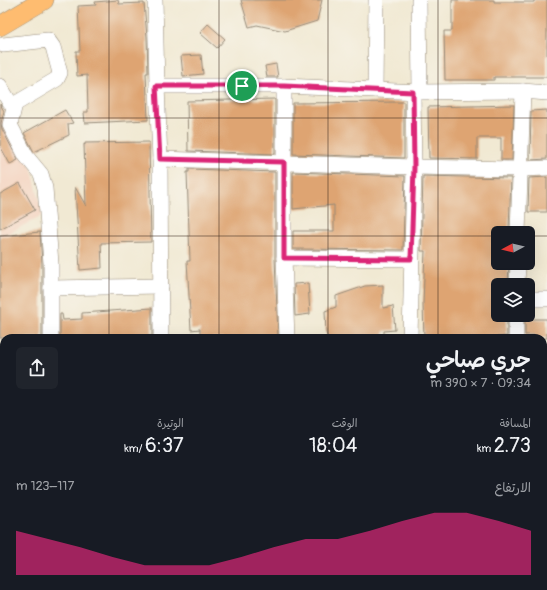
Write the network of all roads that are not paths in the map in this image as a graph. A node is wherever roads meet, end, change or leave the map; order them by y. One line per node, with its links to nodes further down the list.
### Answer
1 (44, 0): 5 (main road)
2 (155, 0): 8 (street)
3 (376, 0): 10 (street)
4 (419, 0): 12 (street)
5 (0, 26): 6 (street)
6 (1, 48): 14 (street)
7 (0, 86): 14 (street)
8 (156, 86): 9 (street); 15 (street)
9 (284, 86): 10 (street); 16 (street)
10 (375, 90): 12 (street)
11 (523, 91): 12 (street); 13 (street); 19 (street)
12 (417, 92): 17 (street)
13 (547, 93)
14 (15, 104): 24 (street)
15 (160, 159): 16 (street); 23 (street)
16 (284, 162): 17 (street); 21 (street)
17 (414, 167): 19 (street); 22 (street)
18 (547, 168): 19 (street)
19 (520, 169): 20 (street)
20 (518, 226)
21 (284, 258): 22 (street); 30 (street)
22 (411, 259): 31 (street)
23 (161, 286): 24 (street); 29 (street)
24 (51, 288): 28 (street)
25 (547, 299): 26 (street)
26 (535, 300)
27 (516, 322): 32 (street)
28 (51, 334)
29 (161, 334)
30 (287, 334)
31 (410, 334)
32 (516, 334)

